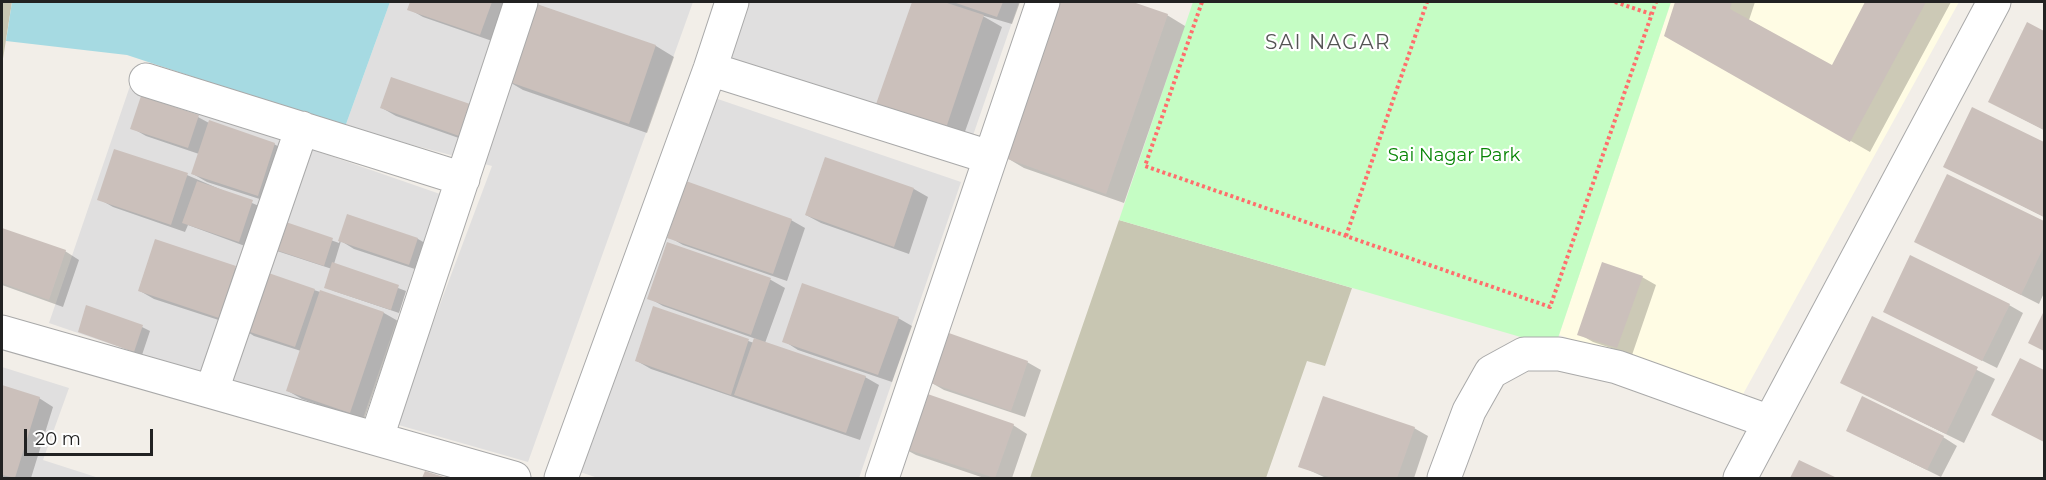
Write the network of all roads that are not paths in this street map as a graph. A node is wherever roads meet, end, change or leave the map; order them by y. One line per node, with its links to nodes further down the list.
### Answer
1 (521, 2): 9 (street)
2 (732, 2): 5 (street)
3 (1043, 2): 8 (street)
4 (1994, 2): 12 (street)
5 (710, 69): 8 (street); 15 (street)
6 (146, 80): 7 (street)
7 (302, 128): 9 (street); 11 (street)
8 (990, 157): 16 (street)
9 (463, 179): 13 (street)
10 (2, 332): 11 (street)
11 (213, 390): 13 (street)
12 (1770, 422): 17 (street); 18 (street)
13 (377, 437): 14 (street)
14 (514, 478)
15 (561, 478)
16 (882, 478)
17 (1444, 478)
18 (1740, 478)

